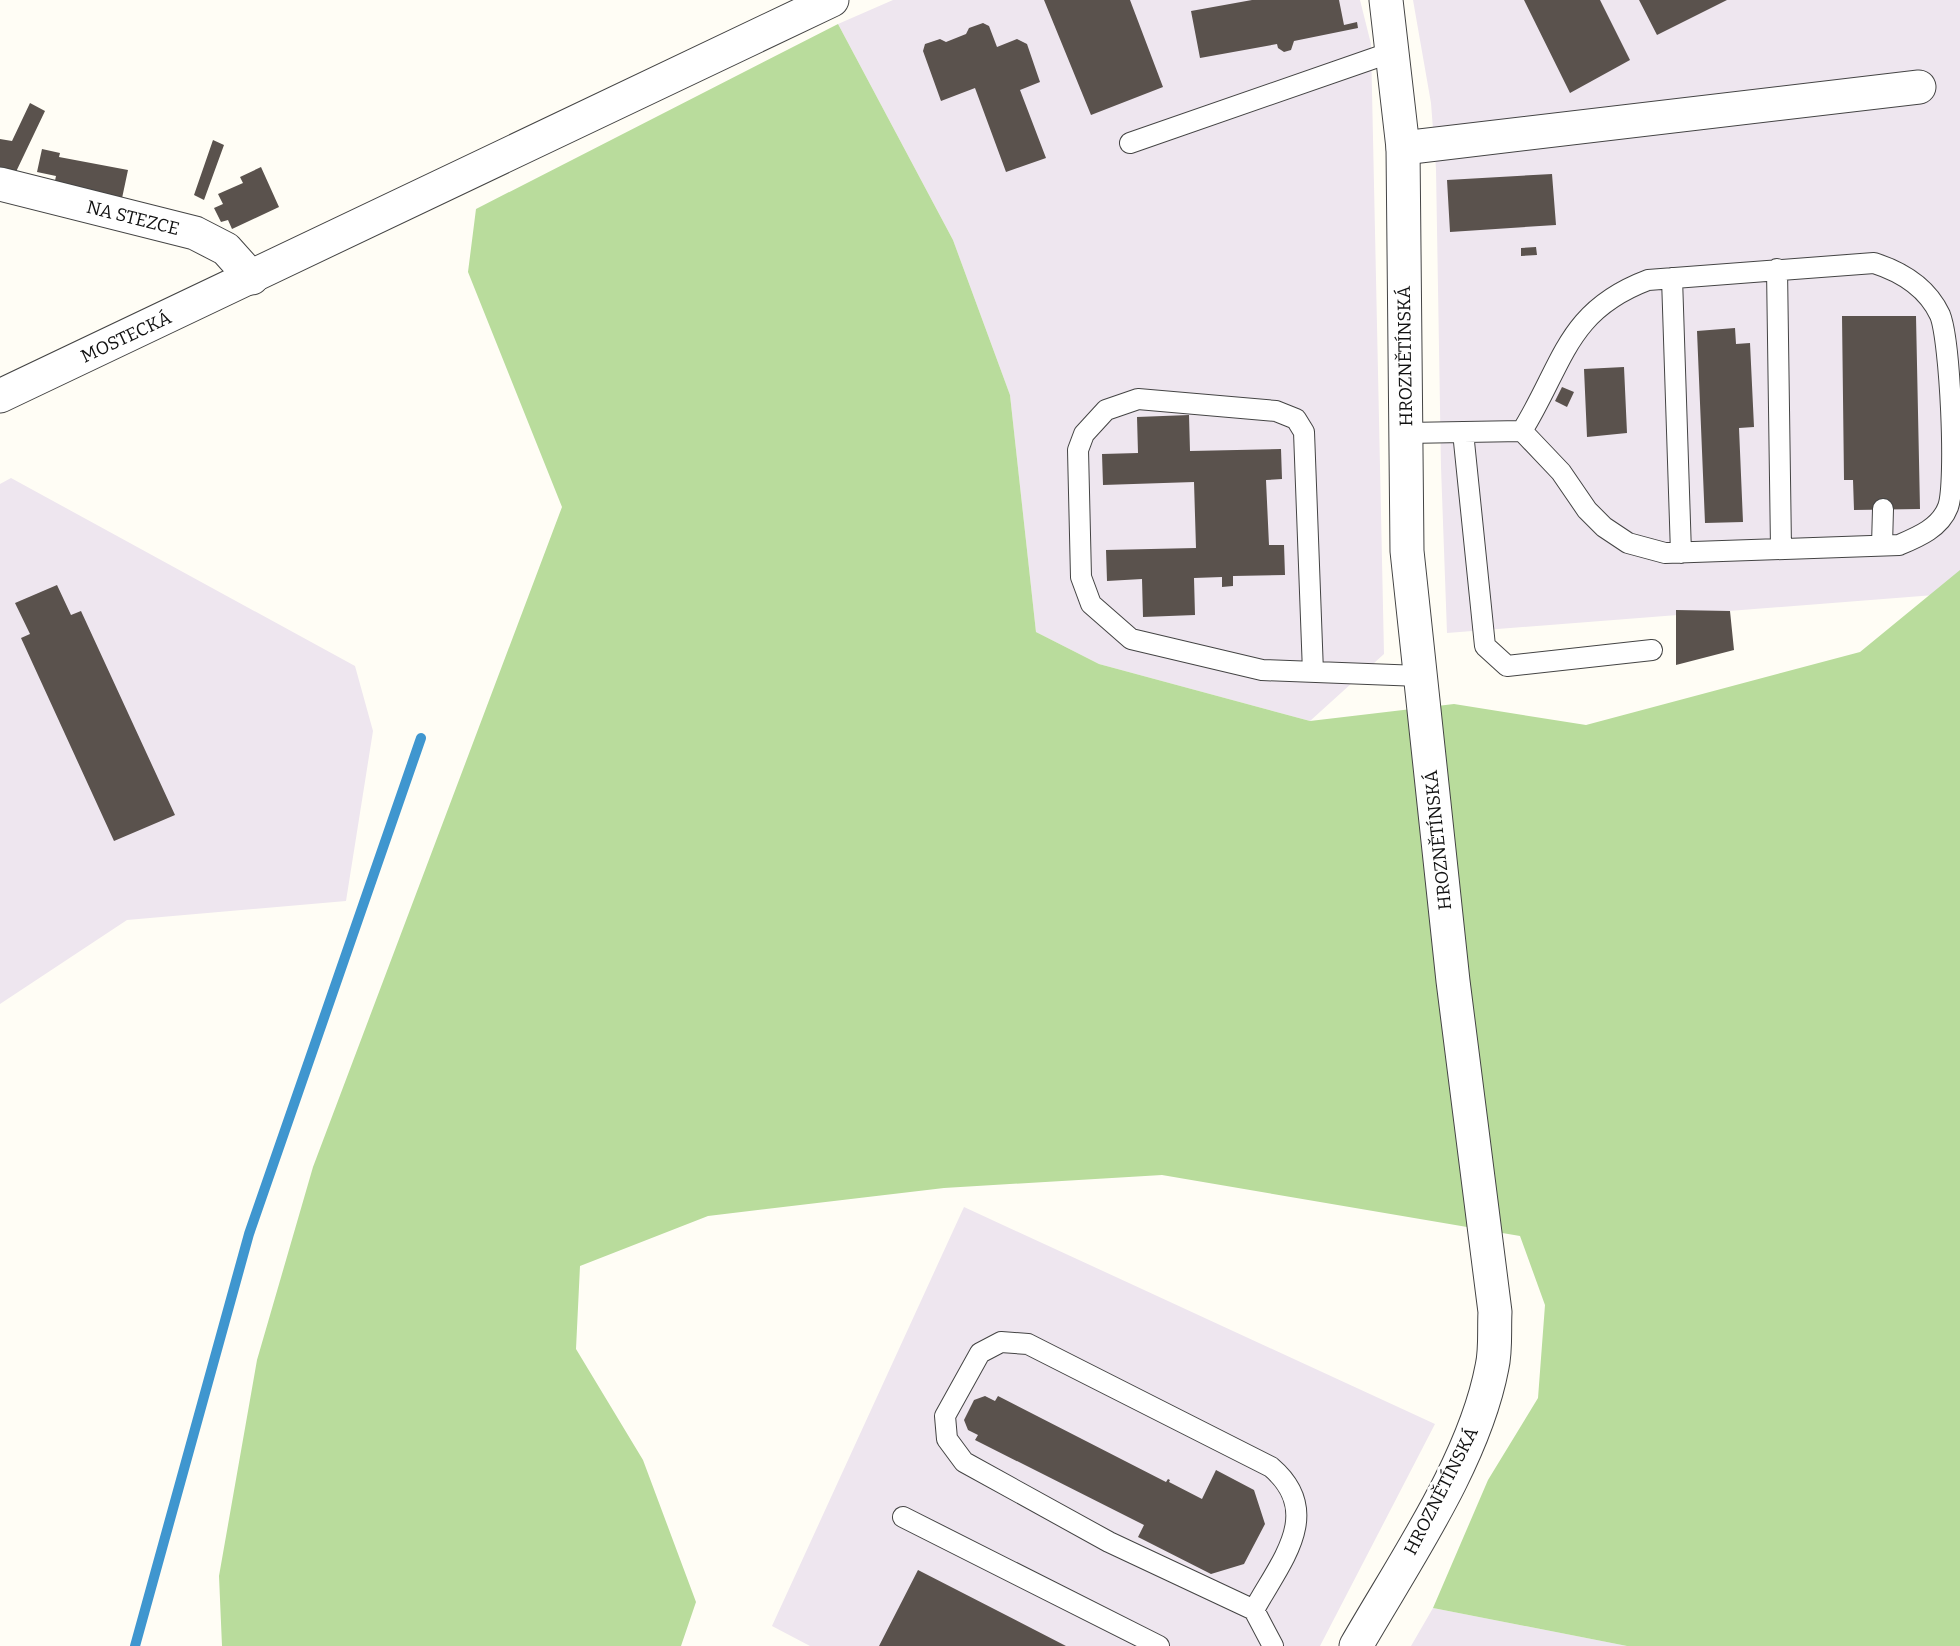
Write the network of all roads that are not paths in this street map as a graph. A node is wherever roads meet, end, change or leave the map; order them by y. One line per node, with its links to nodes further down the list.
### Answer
1 (832, 0): 9 (street, MOSTECKÁ)
2 (1386, 0): 3 (street, HROZNĚTÍNSKÁ)
3 (1392, 52): 5 (lane); 6 (street, HROZNĚTÍNSKÁ)
4 (1919, 87): 6 (street)
5 (1130, 143)
6 (1403, 148): 14 (street, HROZNĚTÍNSKÁ)
7 (0, 184): 9 (street, NA STEZCE)
8 (1776, 269): 10 (lane); 16 (lane); 17 (lane)
9 (252, 278): 11 (street, MOSTECKÁ)
10 (1672, 278): 12 (lane); 18 (lane)
11 (0, 396)
12 (1522, 431): 13 (lane); 18 (lane)
13 (1463, 432): 14 (lane); 19 (lane)
14 (1406, 433): 21 (street, HROZNĚTÍNSKÁ)
15 (1883, 509): 16 (lane)
16 (1882, 545): 17 (lane)
17 (1781, 548): 18 (lane)
18 (1681, 553)
19 (1652, 650)
20 (1313, 672): 20 (lane); 21 (lane)
21 (1420, 676): 26 (street, HROZNĚTÍNSKÁ)
22 (903, 1517): 24 (lane)
23 (1254, 1610): 23 (lane); 25 (lane)
24 (1159, 1646)
25 (1273, 1646)
26 (1356, 1646)

